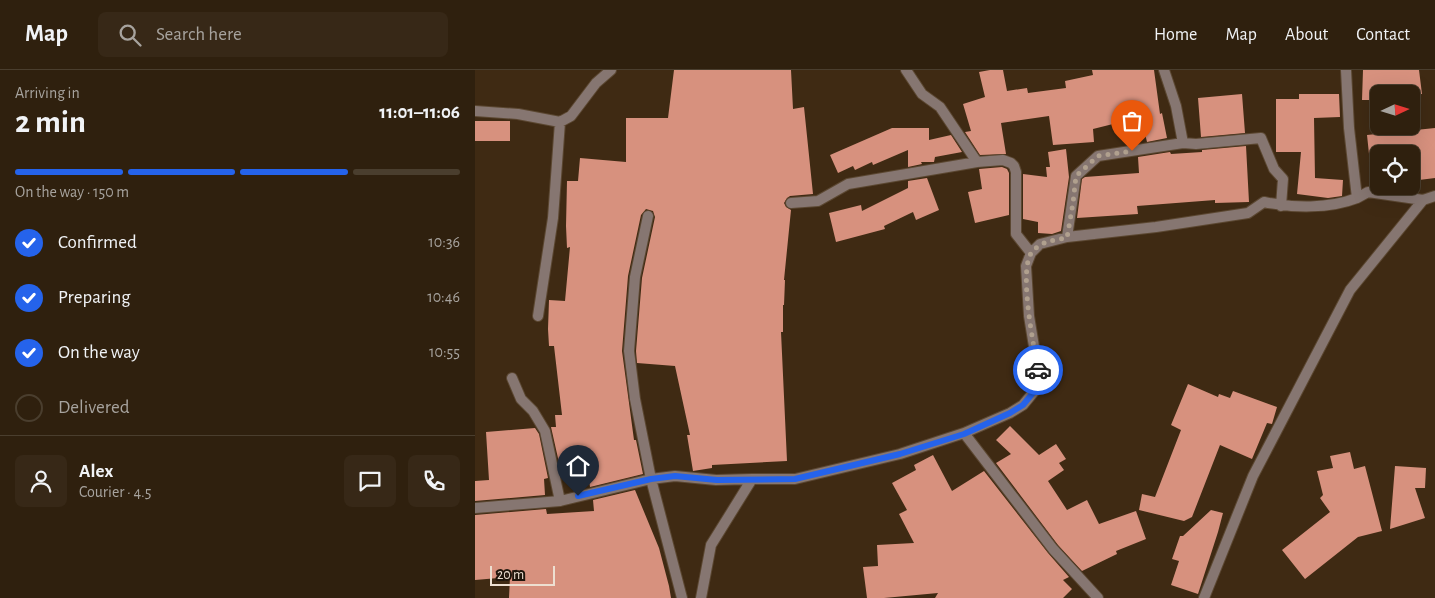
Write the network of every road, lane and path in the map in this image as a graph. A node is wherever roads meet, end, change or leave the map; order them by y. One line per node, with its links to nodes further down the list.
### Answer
1 (611, 70): 6 (street)
2 (906, 70): 8 (street)
3 (1164, 70): 7 (street)
4 (1346, 70): 10 (street)
5 (475, 111): 6 (street)
6 (560, 122): 17 (street)
7 (1183, 143): 13 (street); 15 (street)
8 (977, 162): 12 (street); 16 (street)
9 (1435, 196): 11 (street)
10 (1357, 198): 11 (street); 13 (street)
11 (1423, 200): 27 (street)
12 (791, 203)
13 (1281, 206): 15 (street)
14 (647, 216): 20 (street)
15 (1067, 238): 16 (street)
16 (1031, 253): 19 (street)
17 (538, 316)
18 (512, 378): 22 (street)
19 (964, 434): 21 (street); 26 (street)
20 (651, 479): 21 (street); 22 (street); 24 (street)
21 (752, 479): 25 (street)
22 (560, 501): 23 (street)
23 (475, 508)
24 (683, 598)
25 (701, 598)
26 (1098, 598)
27 (1204, 598)

